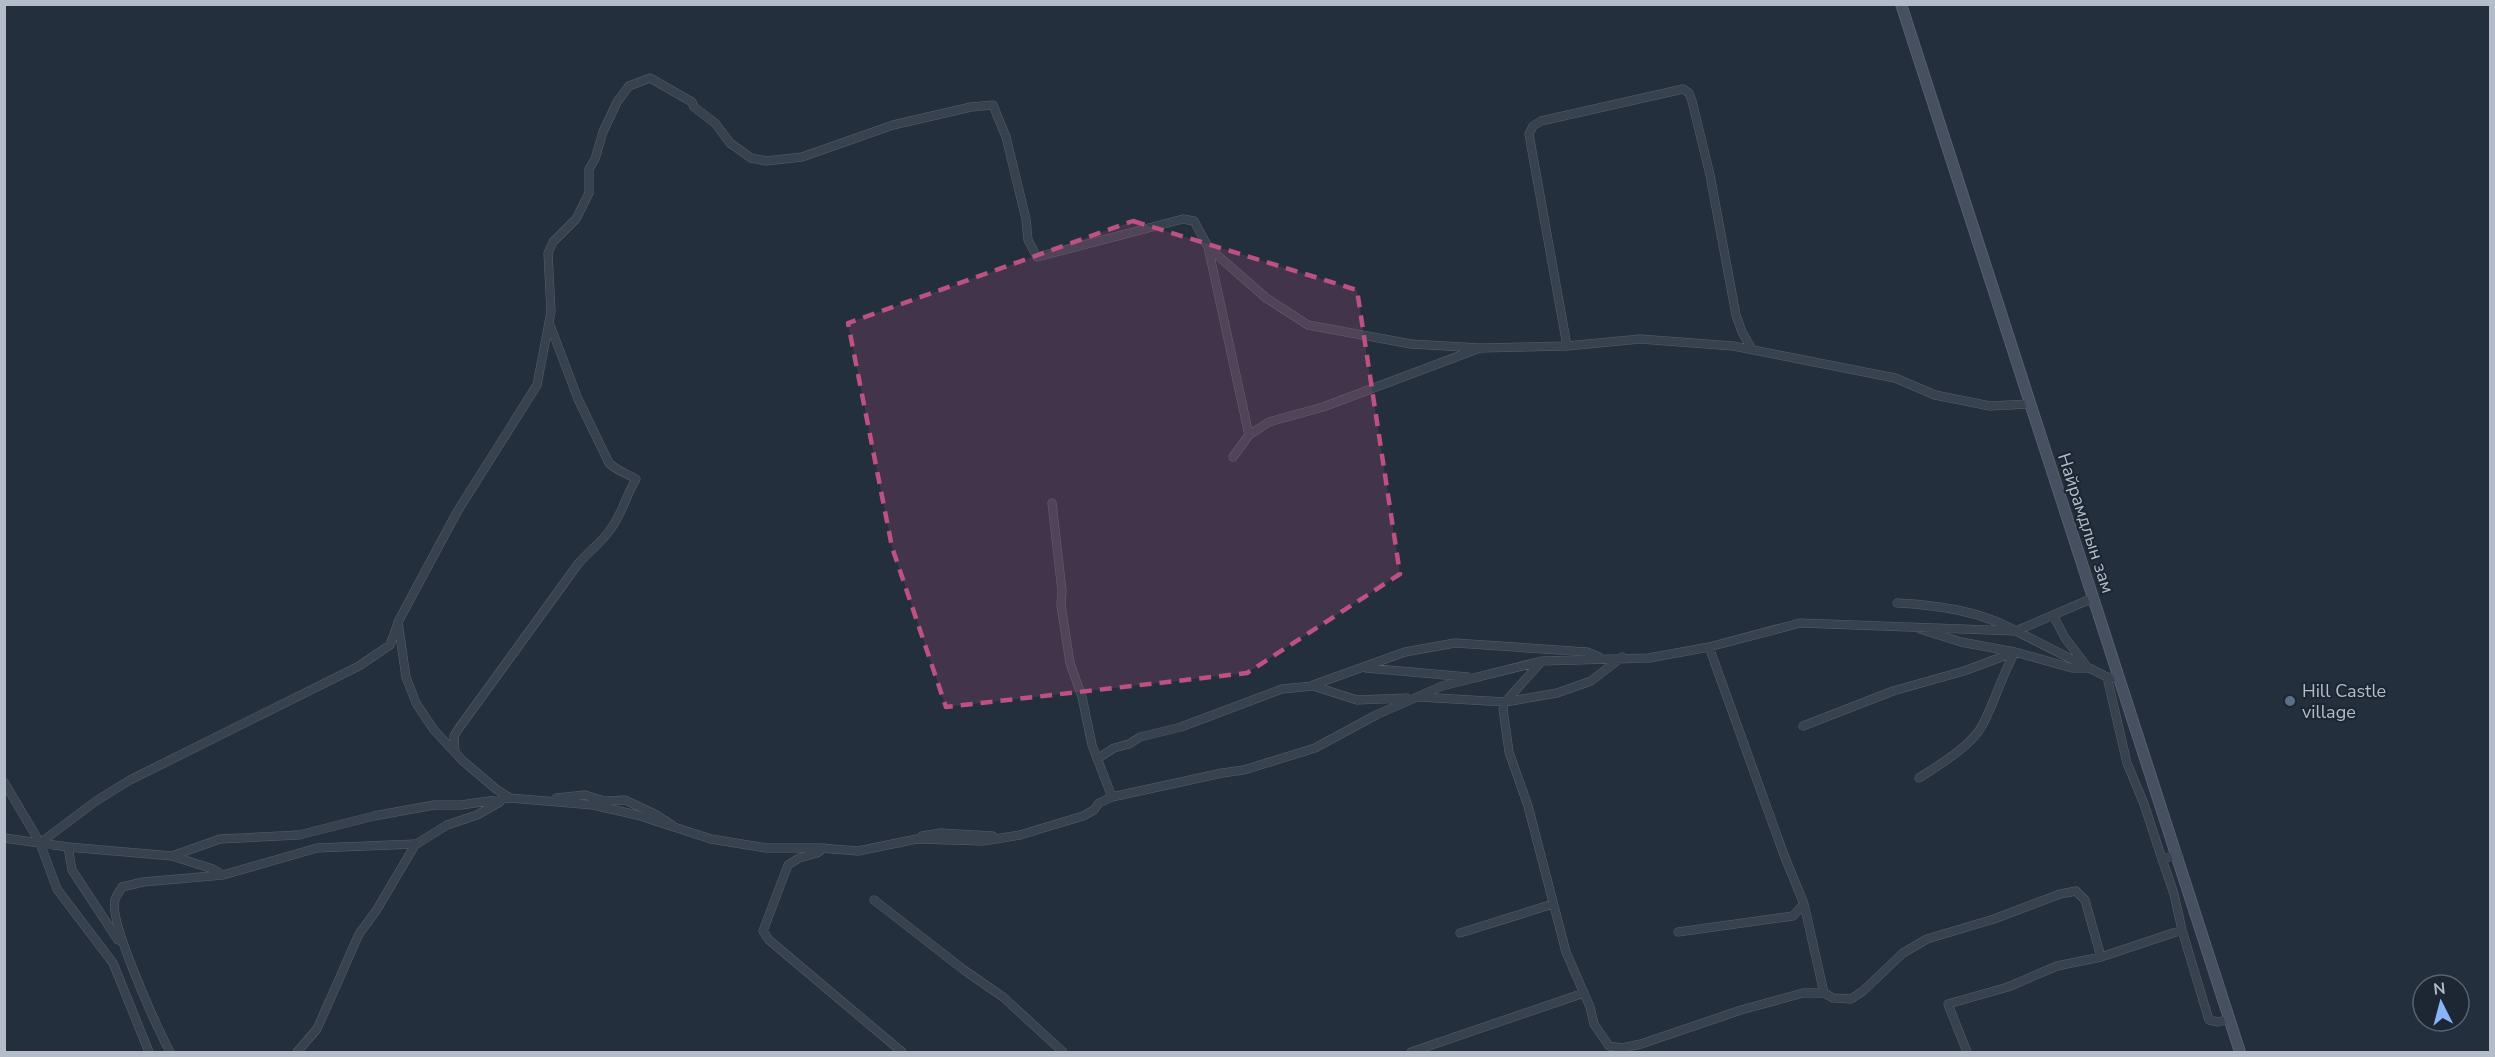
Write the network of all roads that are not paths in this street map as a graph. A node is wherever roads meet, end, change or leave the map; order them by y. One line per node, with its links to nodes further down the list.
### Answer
1 (1901, 4): 7 (main road, Найрамдлын зам)
2 (1208, 247): 3 (street); 5 (street); 8 (street)
3 (550, 324): 14 (street); 31 (street)
4 (1567, 346): 5 (street); 6 (street); 6 (street)
5 (1480, 348): 8 (street)
6 (1751, 348): 7 (street)
7 (2029, 404): 11 (main road, Найрамдлын зам)
8 (1249, 435): 9 (street)
9 (1233, 457)
10 (1052, 503): 32 (street)
11 (2093, 598): 13 (street); 26 (main road, Найрамдлын зам)
12 (1897, 603): 16 (street)
13 (2053, 615): 16 (street); 22 (street)
14 (398, 622): 31 (street); 38 (street)
15 (1916, 628): 16 (street); 17 (street); 18 (street)
16 (2016, 632): 22 (street)
17 (1709, 647): 19 (street); 48 (street)
18 (2015, 652): 22 (street); 30 (street); 33 (street)
19 (1622, 657): 20 (street); 29 (street)
20 (1603, 658): 21 (street); 23 (street)
21 (1542, 661): 25 (street); 29 (street)
22 (2088, 667): 24 (street)
23 (1362, 668): 25 (street); 27 (street)
24 (2108, 676): 26 (street); 44 (street)
25 (1476, 678): 28 (street)
26 (2120, 679): 42 (main road, Найрамдлын зам)
27 (1313, 686): 28 (street); 32 (street)
28 (1415, 697): 29 (street); 35 (street)
29 (1505, 702): 47 (street)
30 (1803, 726)
31 (455, 753): 36 (street)
32 (1097, 759): 35 (street)
33 (1919, 778)
34 (4, 782): 38 (street)
35 (1112, 798): 41 (street)
36 (507, 799): 39 (street); 41 (street); 43 (street)
37 (4, 838): 38 (street)
38 (40, 843): 40 (street); 57 (street)
39 (416, 844): 45 (street); 59 (street)
40 (68, 847): 43 (street); 53 (street)
41 (824, 848): 60 (street)
42 (2178, 855): 44 (street); 56 (main road, Найрамдлын зам)
43 (172, 856): 45 (street)
44 (2162, 859): 49 (street)
45 (223, 875): 53 (street)
46 (874, 900): 61 (street)
47 (1553, 904): 51 (street); 54 (street)
48 (1804, 904): 50 (street); 55 (street)
49 (2182, 930): 52 (street); 56 (street)
50 (1678, 932)
51 (1460, 933)
52 (2101, 957): 55 (street); 63 (street)
53 (130, 958): 58 (street)
54 (1584, 993): 55 (street); 62 (street)
55 (1824, 993)
56 (2230, 1019): 64 (main road, Найрамдлын зам)
57 (149, 1053)
58 (170, 1053)
59 (297, 1053)
60 (902, 1053)
61 (1063, 1053)
62 (1411, 1053)
63 (1967, 1053)
64 (2240, 1053)

